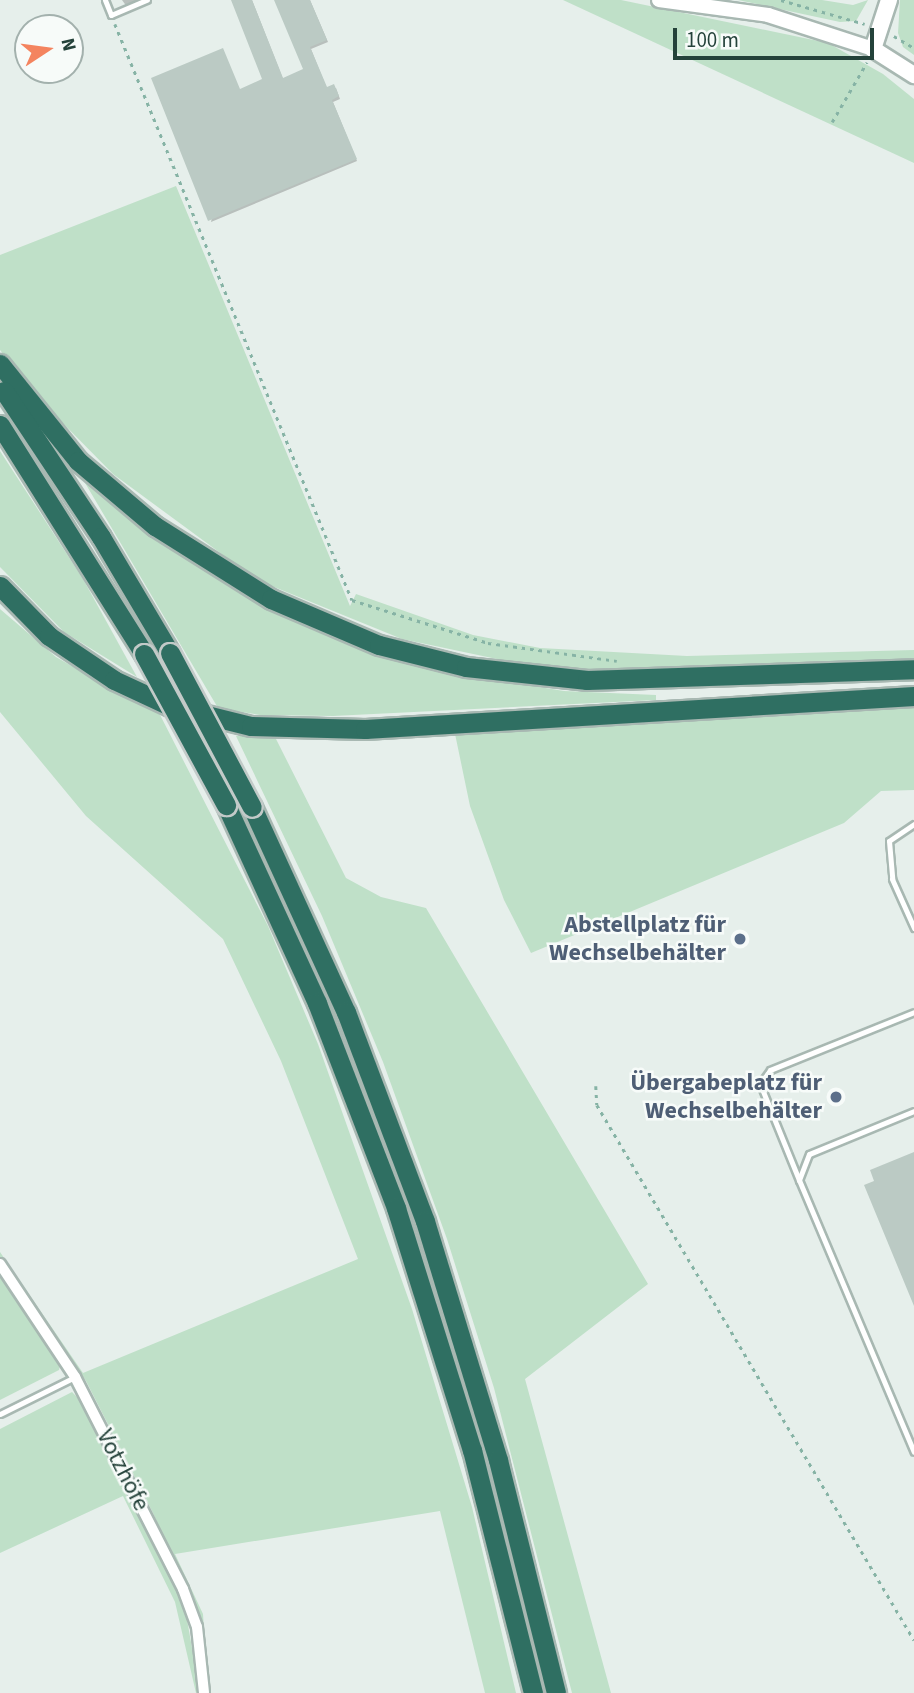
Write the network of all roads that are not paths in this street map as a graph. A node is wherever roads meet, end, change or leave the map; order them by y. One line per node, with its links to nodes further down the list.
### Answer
1 (105, 0): 2 (lane)
2 (146, 0)
3 (659, 0): 5 (street)
4 (889, 0): 5 (main road)
5 (873, 49): 6 (main road)
6 (914, 75)
7 (0, 364): 11 (highway)
8 (0, 385): 24 (highway, bridge)
9 (0, 425): 23 (highway, bridge)
10 (0, 586): 12 (highway)
11 (914, 669)
12 (914, 696)
13 (914, 824): 14 (lane)
14 (914, 928)
15 (914, 1012): 17 (lane)
16 (914, 1111): 17 (lane)
17 (799, 1180): 21 (lane)
18 (0, 1264): 19 (street, Votzhöfe)
19 (75, 1377): 20 (lane); 22 (street, Votzhöfe)
20 (0, 1414)
21 (914, 1452)
22 (204, 1693)
23 (533, 1693)
24 (556, 1693)

